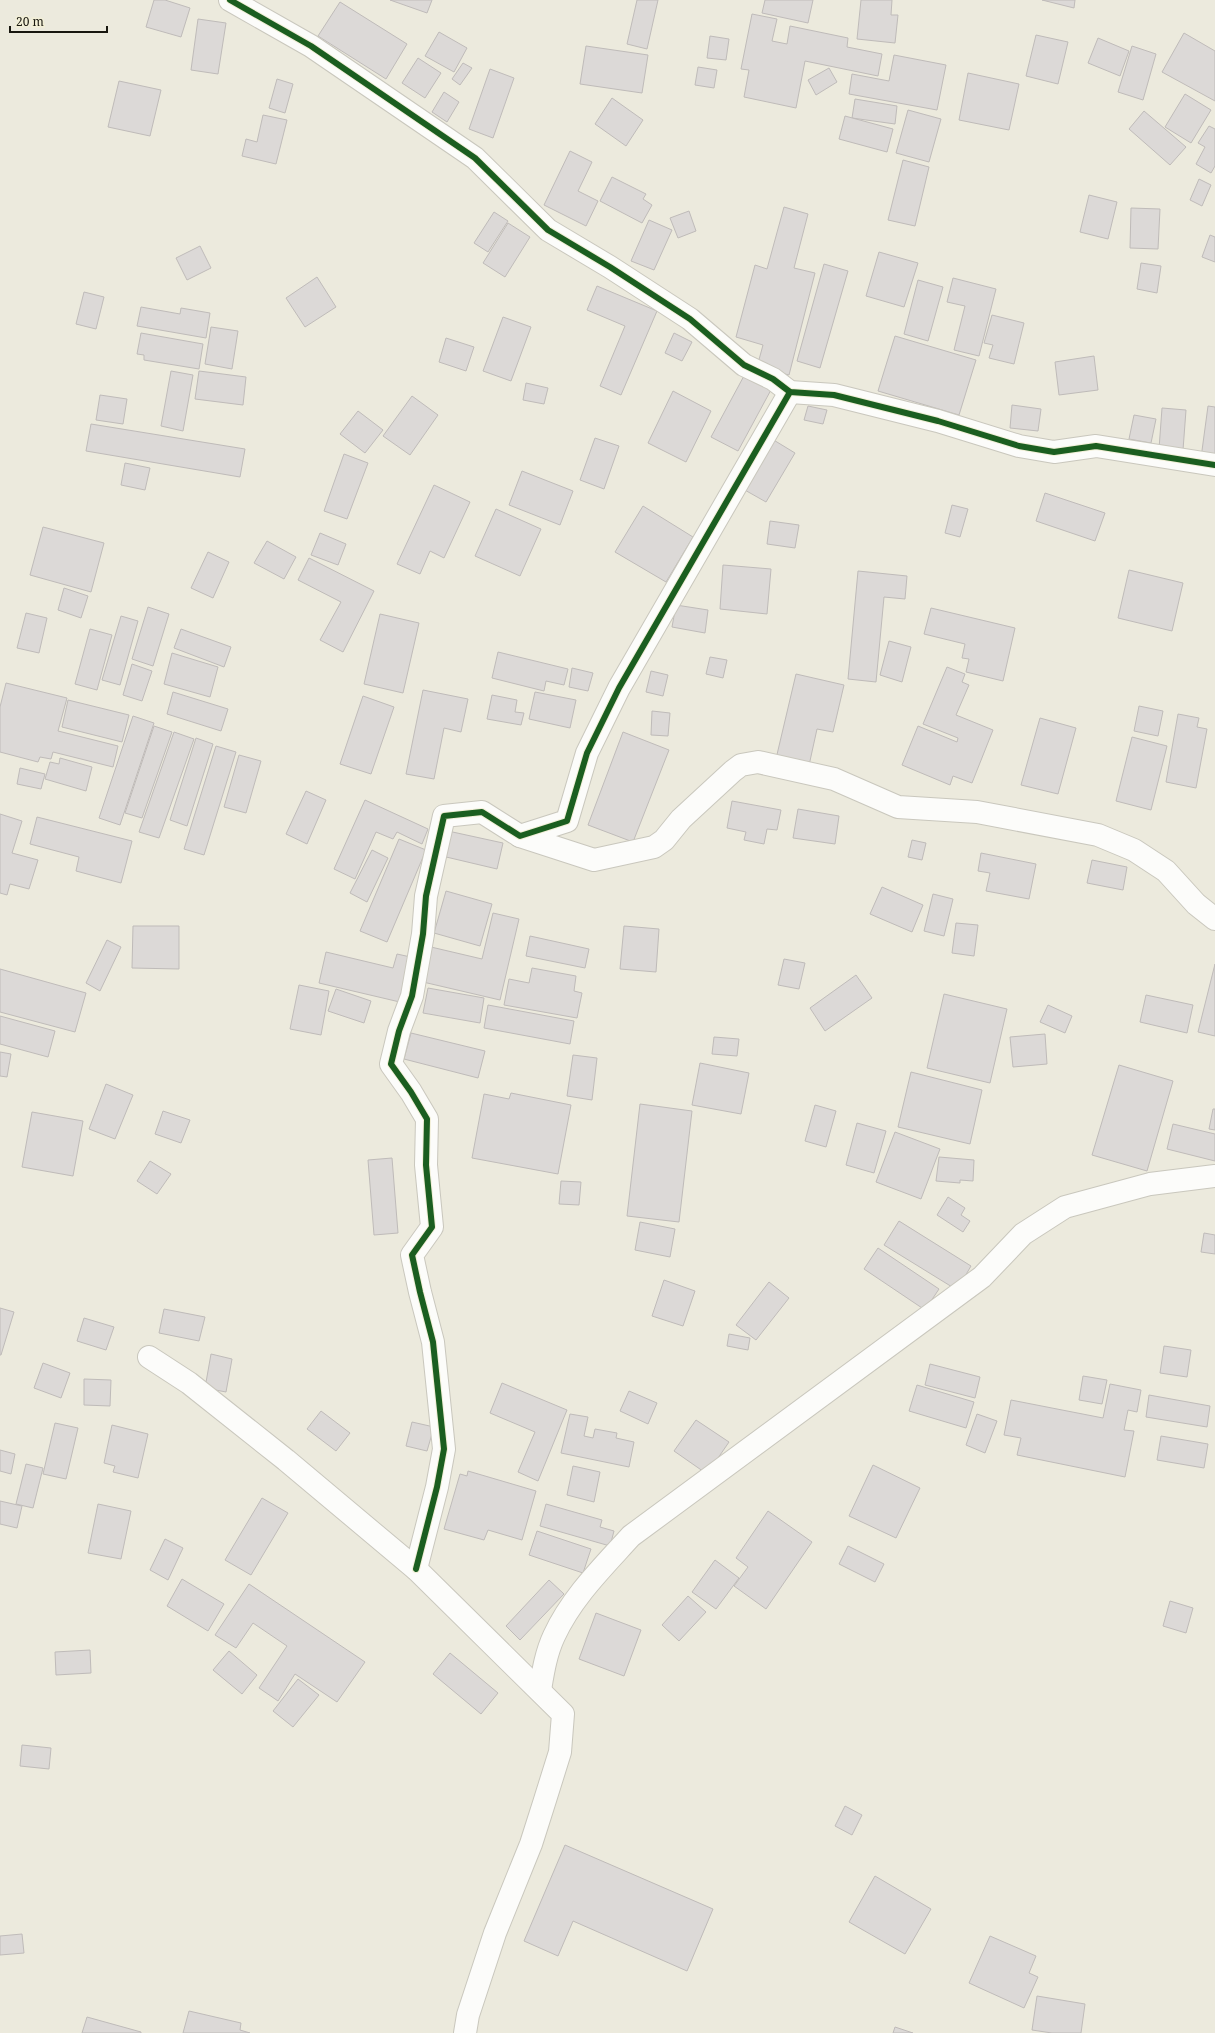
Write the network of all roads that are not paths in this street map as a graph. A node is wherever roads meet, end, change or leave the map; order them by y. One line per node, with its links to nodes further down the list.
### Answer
1 (230, 0): 2 (street)
2 (790, 392): 3 (street); 4 (street)
3 (1215, 465)
4 (520, 836): 5 (street); 8 (street)
5 (1215, 919)
6 (1215, 1176): 9 (street)
7 (149, 1357): 8 (street)
8 (416, 1569): 9 (street)
9 (540, 1690): 10 (street)
10 (465, 2033)

